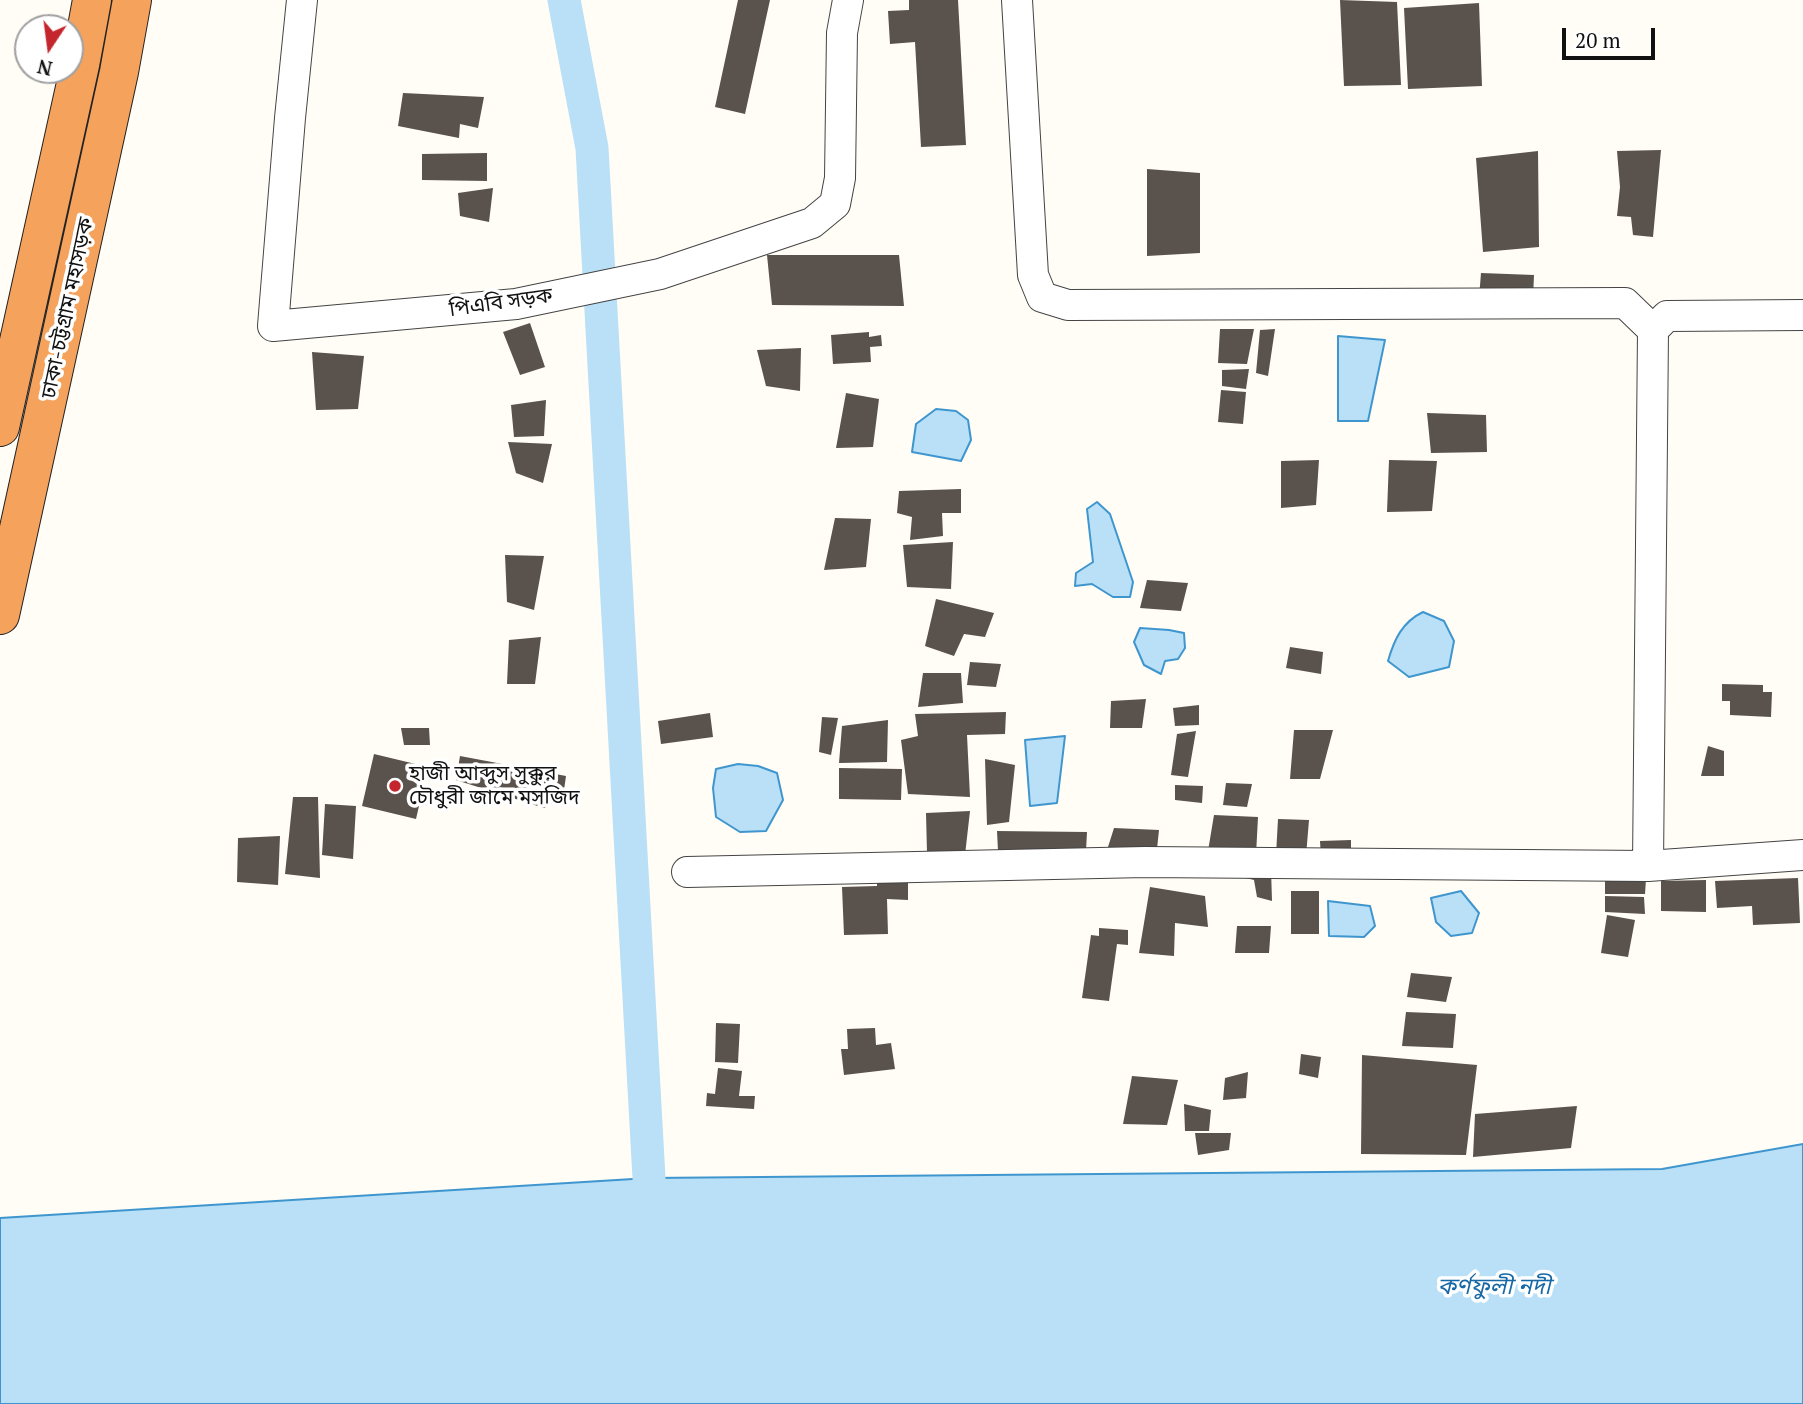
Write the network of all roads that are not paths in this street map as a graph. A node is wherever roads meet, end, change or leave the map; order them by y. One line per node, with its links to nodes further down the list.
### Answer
1 (92, 0): 8 (highway, ঢাকা-চট্টগ্রাম মহাসড়ক)
2 (132, 0): 9 (highway, ঢাকা-চট্টগ্রাম মহাসড়ক)
3 (302, 0): 4 (street, পিএবি সড়ক)
4 (848, 0)
5 (1017, 0): 7 (street)
6 (1803, 315): 7 (street)
7 (1653, 330): 11 (street)
8 (0, 427)
9 (0, 615)
10 (1803, 855): 11 (street)
11 (1648, 866): 12 (street)
12 (687, 872)

